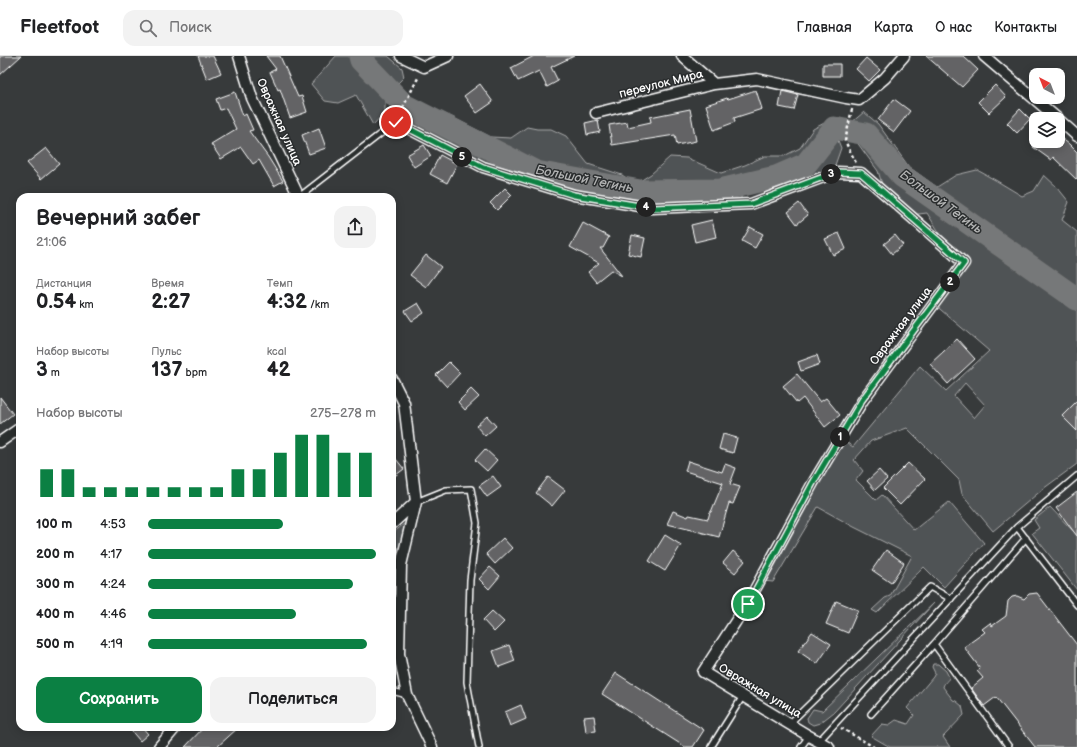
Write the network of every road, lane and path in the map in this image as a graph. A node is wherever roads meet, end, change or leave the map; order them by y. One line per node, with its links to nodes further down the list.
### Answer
1 (239, 56): 17 (street, Овражная улица)
2 (401, 56): 3 (street)
3 (448, 56)
4 (682, 56): 8 (street)
5 (904, 56): 8 (street, переулок Мира)
6 (984, 56): 11 (street)
7 (417, 79): 9 (path)
8 (714, 84): 12 (street, переулок Мира)
9 (404, 106)
10 (853, 107): 16 (path)
11 (1050, 112)
12 (596, 113)
13 (396, 122): 16 (street); 18 (lane)
14 (1065, 125): 15 (street)
15 (1077, 136)
16 (861, 173): 32 (street, Овражная улица)
17 (297, 193)
18 (304, 193)
19 (396, 387): 23 (street)
20 (16, 431): 21 (street)
21 (0, 442)
22 (1077, 476): 25 (lane)
23 (416, 502): 24 (street); 31 (street); 40 (lane)
24 (396, 520)
25 (1017, 527): 26 (lane); 27 (lane)
26 (1026, 538): 28 (lane); 29 (lane)
27 (951, 600): 34 (lane); 37 (lane)
28 (1077, 605)
29 (934, 644): 33 (lane); 44 (lane)
30 (396, 692): 31 (lane)
31 (407, 695): 39 (street)
32 (743, 696): 34 (street, Овражная улица); 41 (lane)
33 (871, 714)
34 (790, 724): 36 (street, Овражная улица)
35 (173, 731): 38 (street)
36 (809, 736): 37 (street, Овражная улица); 42 (lane)
37 (819, 741): 43 (street, Овражная улица)
38 (159, 747)
39 (432, 747)
40 (479, 747)
41 (711, 747)
42 (801, 747)
43 (829, 747)
44 (1009, 747)

